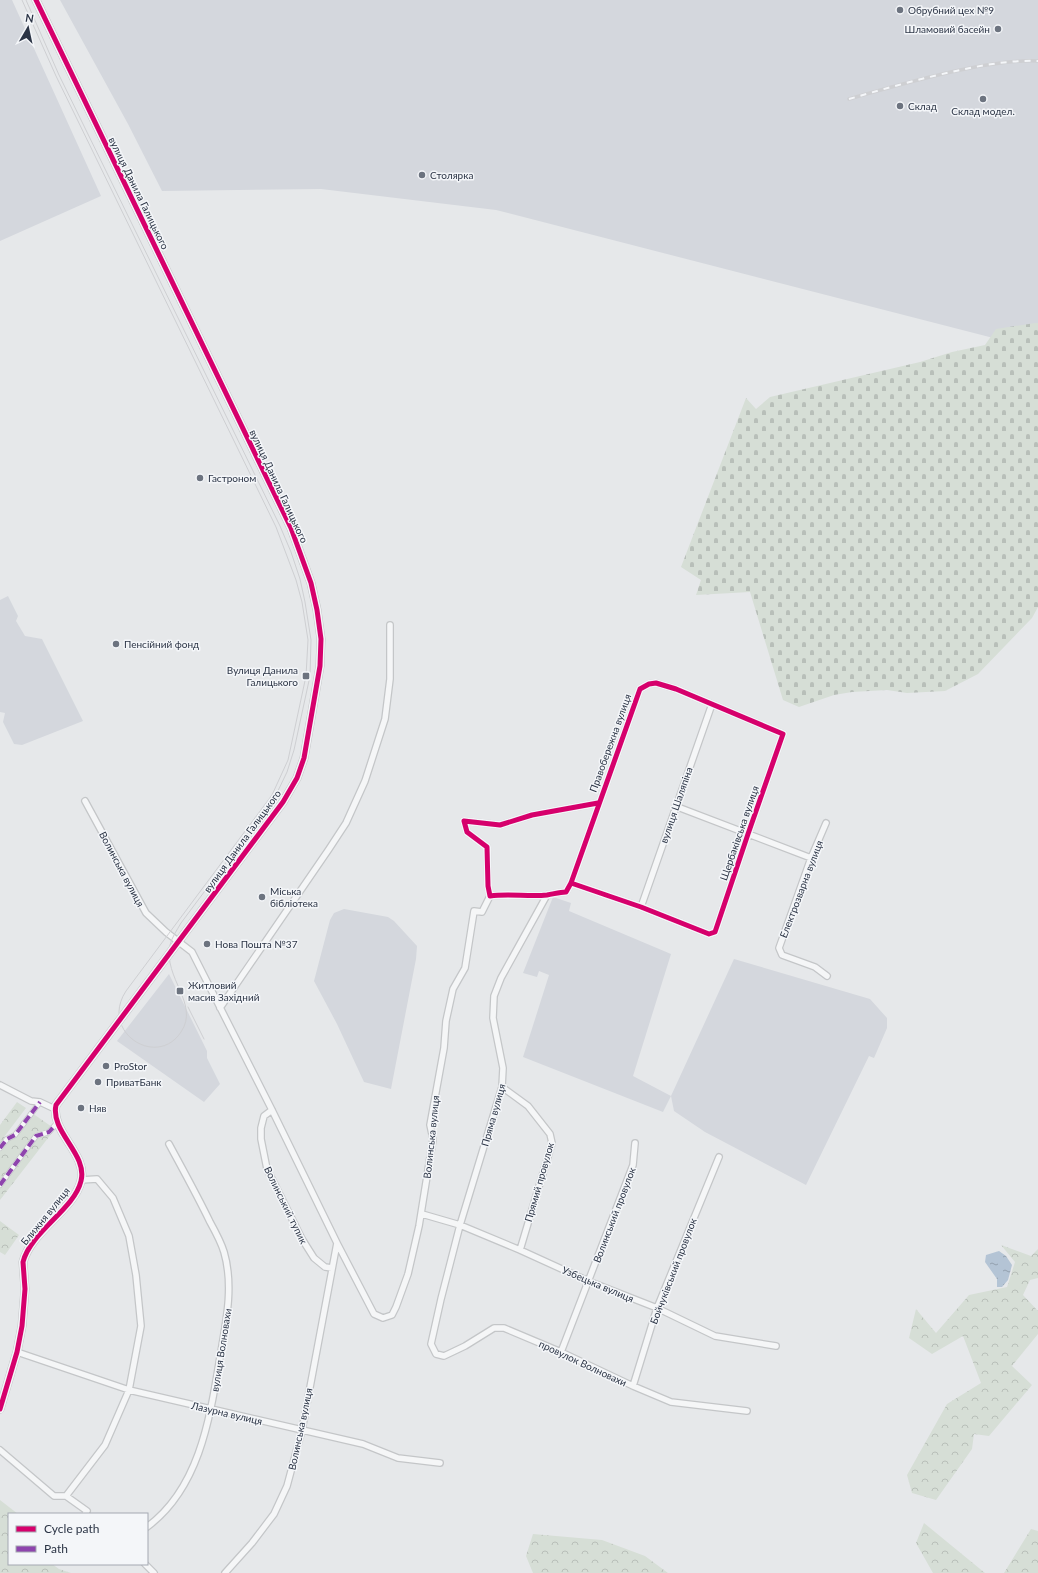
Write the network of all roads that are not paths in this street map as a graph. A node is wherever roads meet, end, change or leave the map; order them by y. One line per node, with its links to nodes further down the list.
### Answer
1 (36, 0): 14 (street, вулиця Данила Галицького)
2 (390, 625): 16 (street)
3 (712, 704): 5 (street, Правобережна вулиця); 6 (street, вулиця Шаляпіна); 8 (street, Щербаківська вулиця)
4 (85, 802): 14 (street, Волинська вулиця)
5 (598, 803): 10 (street, Правобережна вулиця); 12 (street, Правобережна вулиця)
6 (675, 806): 8 (street); 13 (street, вулиця Шаляпіна)
7 (826, 823): 9 (street, Електрозварна вулиця)
8 (748, 834): 9 (street); 13 (street, Щербаківська вулиця)
9 (811, 858): 15 (street, Електрозварна вулиця)
10 (571, 883): 11 (street); 13 (street)
11 (547, 895): 12 (street); 18 (street, Пряма вулиця)
12 (490, 896): 29 (street, Волинська вулиця)
13 (641, 907)
14 (179, 942): 16 (street, Волинська вулиця); 20 (street, вулиця Данила Галицького)
15 (827, 976)
16 (220, 1008): 21 (street, Волинська вулиця)
17 (0, 1085): 19 (street)
18 (502, 1087): 30 (street, Пряма вулиця); 32 (street, Прямий провулок)
19 (40, 1102): 20 (street); 25 (street)
20 (55, 1109): 22 (street)
21 (272, 1110): 31 (street, Волинська вулиця); 33 (street, Волинський тупик)
22 (57, 1123): 27 (street); 28 (street)
23 (635, 1143): 34 (street, Волинський провулок)
24 (169, 1144): 42 (street, вулиця Волновахи)
25 (0, 1148)
26 (719, 1157): 35 (street, Бойчуківський провулок)
27 (81, 1180): 38 (street, Ближня вулиця); 41 (street)
28 (0, 1185)
29 (422, 1214): 30 (street, Узбецька вулиця); 31 (street, Волинська вулиця)
30 (460, 1225): 32 (street, Узбецька вулиця); 36 (street, Пряма вулиця)
31 (337, 1243): 33 (street, Волинська вулиця)
32 (520, 1250): 34 (street, Узбецька вулиця)
33 (332, 1268): 45 (street, Волинська вулиця)
34 (588, 1282): 35 (street, Узбецька вулиця); 39 (street, Волинський провулок)
35 (657, 1308): 37 (street, Узбецька вулиця); 40 (street, Бойчуківський провулок)
36 (432, 1344): 39 (street, провулок Волновахи)
37 (776, 1346)
38 (17, 1352): 41 (street, Лазурна вулиця); 43 (street, Ближня вулиця)
39 (561, 1352): 40 (street, провулок Волновахи)
40 (633, 1386): 44 (street, провулок Волновахи)
41 (129, 1390): 42 (street, Лазурна вулиця); 48 (street)
42 (211, 1408): 45 (street, Лазурна вулиця); 50 (street, вулиця Волновахи)
43 (0, 1409)
44 (747, 1411)
45 (302, 1430): 47 (street, Лазурна вулиця); 53 (street, Волинська вулиця)
46 (0, 1450): 48 (street)
47 (440, 1463)
48 (66, 1496): 49 (street)
49 (86, 1513)
50 (148, 1526)
51 (146, 1565): 52 (street)
52 (154, 1573)
53 (225, 1573)

